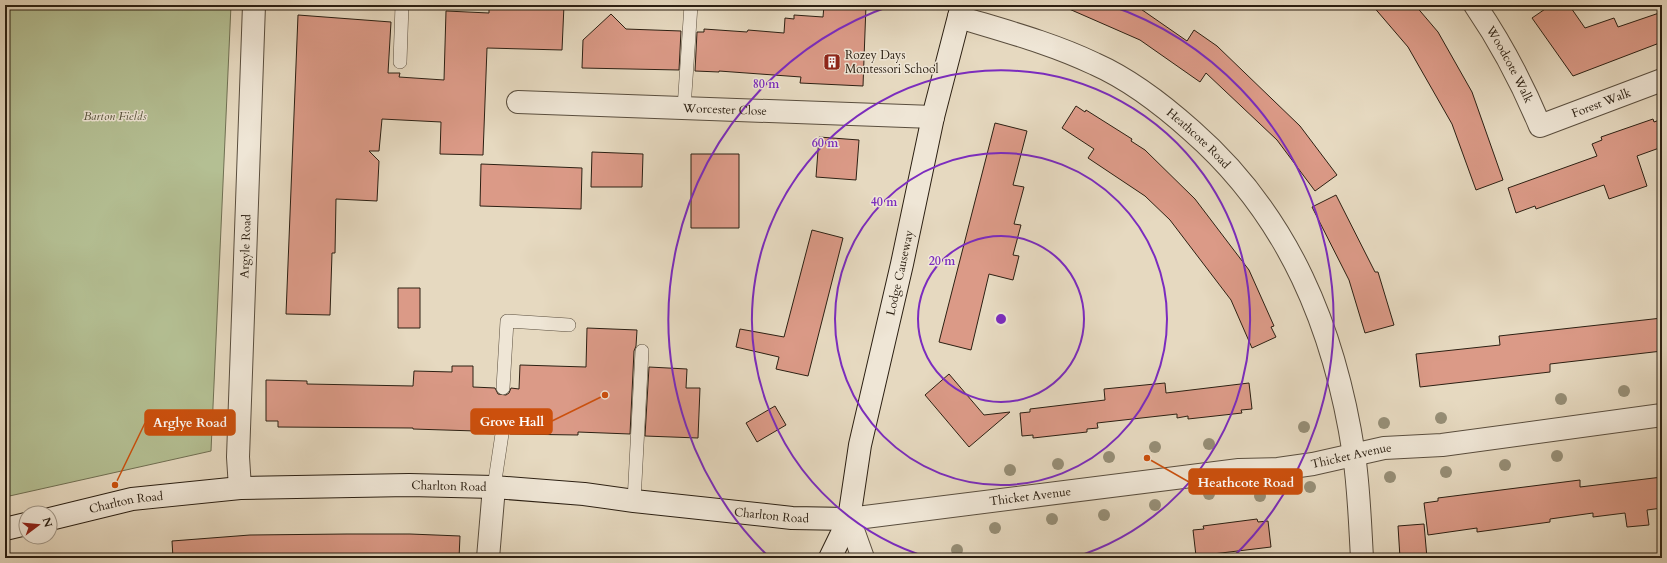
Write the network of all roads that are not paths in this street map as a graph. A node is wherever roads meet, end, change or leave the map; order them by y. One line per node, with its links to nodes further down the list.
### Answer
1 (254, 5): 19 (street, Argyle Road)
2 (402, 5): 6 (lane)
3 (691, 5): 9 (lane)
4 (1475, 5): 11 (street, Woodcote Walk)
5 (960, 11): 10 (street, Lodge Causeway); 17 (street, Heathcote Road)
6 (400, 62)
7 (1662, 80): 11 (street, Forest Walk)
8 (518, 102): 9 (street, Worcester Close)
9 (684, 108): 10 (street, Worcester Close)
10 (932, 116): 22 (street, Lodge Causeway)
11 (1540, 126)
12 (569, 326): 14 (lane)
13 (642, 351): 20 (lane)
14 (503, 388)
15 (1662, 415): 17 (street, Thicket Avenue)
16 (502, 434): 18 (lane)
17 (1354, 456): 22 (street, Thicket Avenue); 28 (street, Heathcote Road)
18 (494, 487): 19 (street, Charlton Road); 20 (street, Charlton Road); 25 (street)
19 (240, 488): 21 (street, Charlton Road)
20 (634, 501): 22 (street, Charlton Road)
21 (58, 516)
22 (849, 519): 26 (street); 27 (street)
23 (18, 526): 24 (street)
24 (5, 529)
25 (488, 558)
26 (830, 558)
27 (863, 558)
28 (1362, 558)

